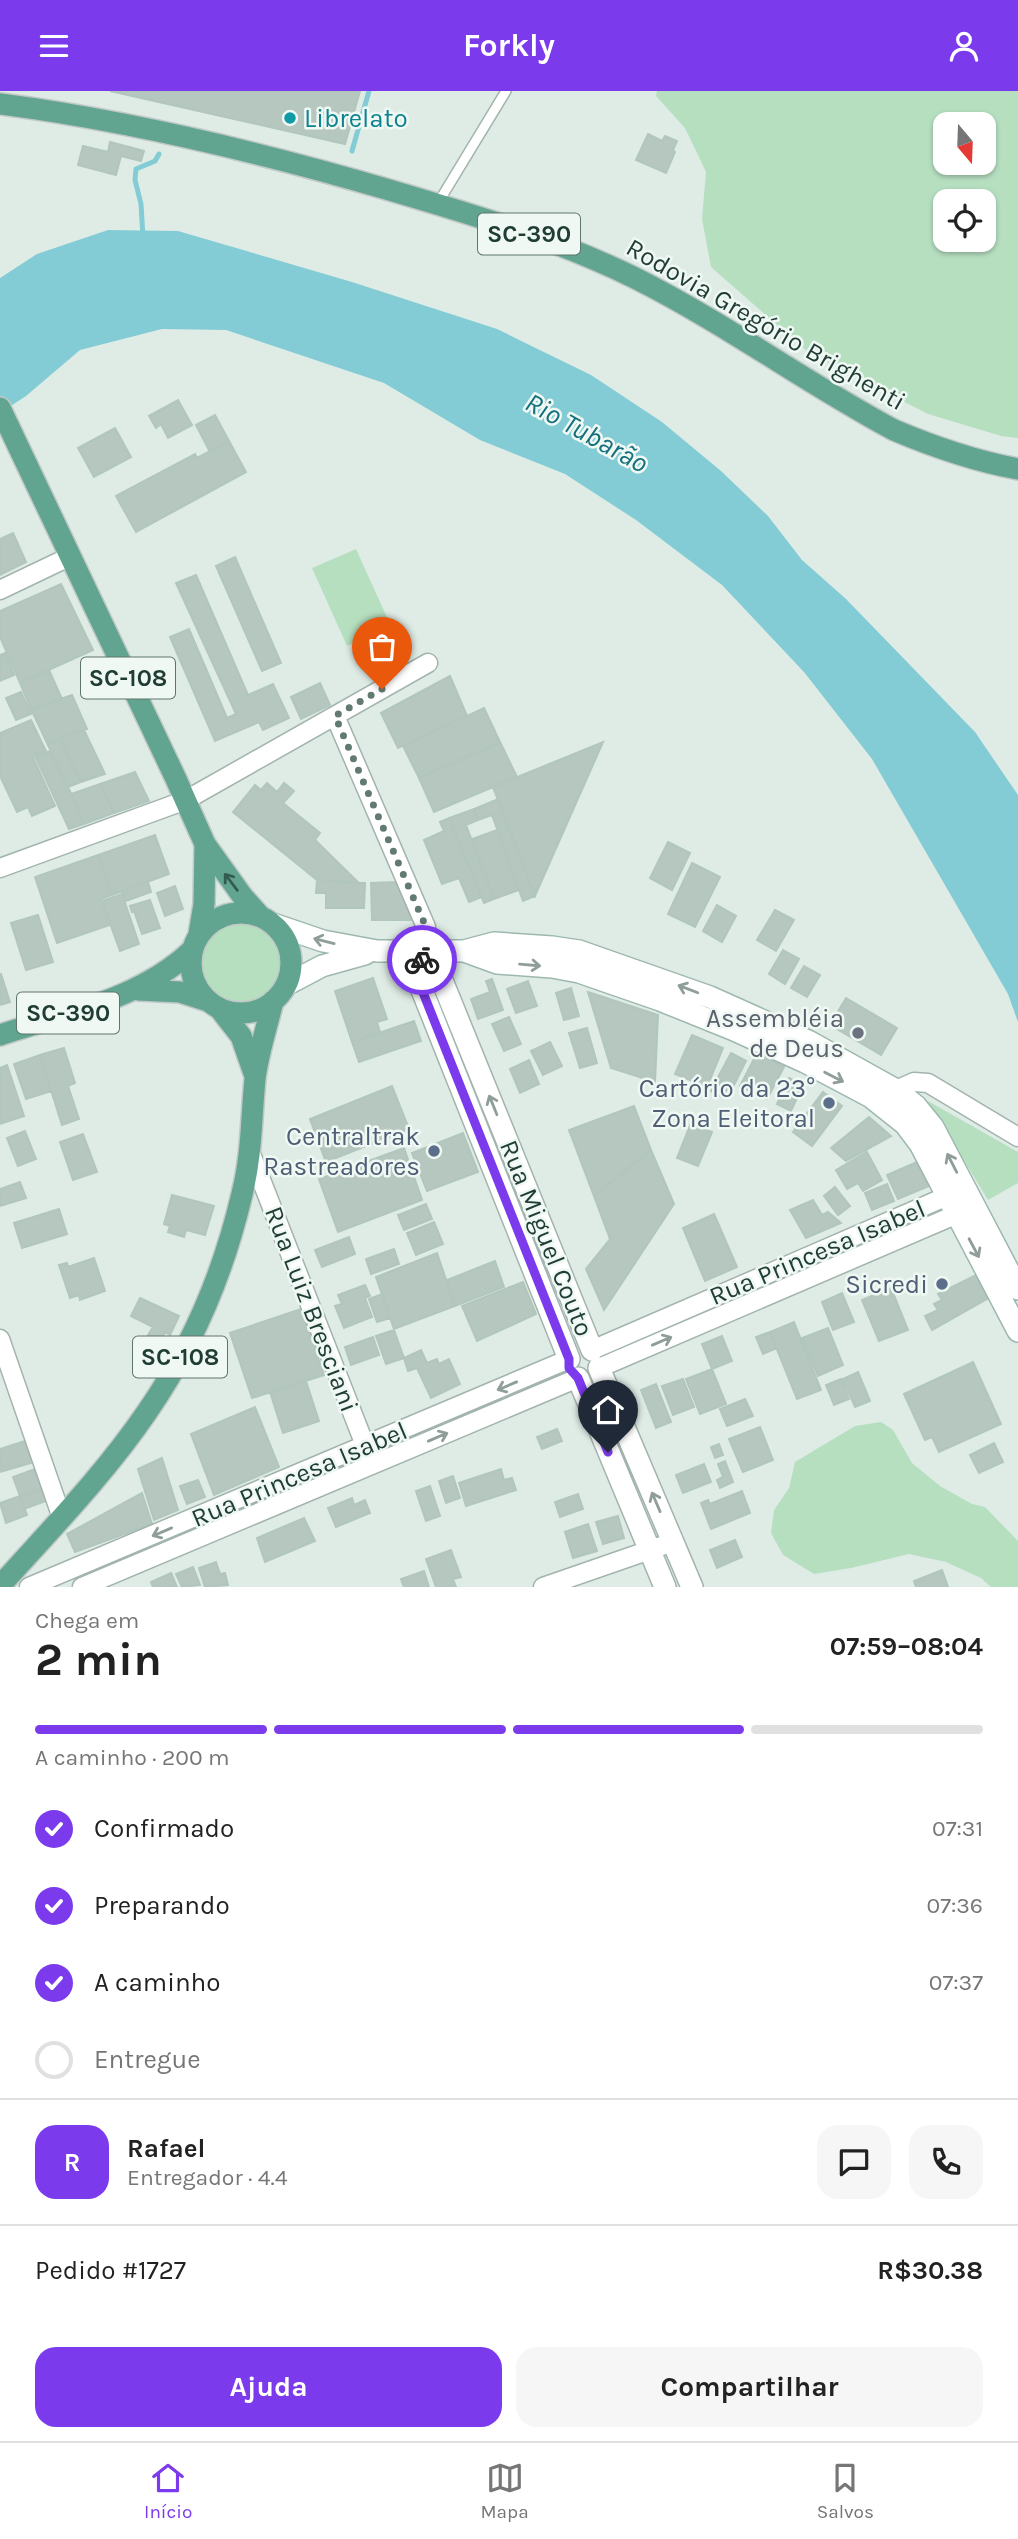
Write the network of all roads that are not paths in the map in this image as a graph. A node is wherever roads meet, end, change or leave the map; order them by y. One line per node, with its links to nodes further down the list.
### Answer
1 (506, 91): 3 (lane)
2 (5, 100): 3 (main road, Rodovia Gregório Brighenti / SC-390)
3 (437, 204): 5 (main road, Rodovia Gregório Brighenti / SC-390)
4 (3, 415): 6 (main road, SC-108)
5 (1018, 469)
6 (71, 556): 7 (street); 10 (main road, SC-108)
7 (0, 590)
8 (428, 663): 9 (street)
9 (335, 716): 10 (street); 16 (street)
10 (186, 800): 11 (main road, SC-108); 12 (street)
11 (205, 844): 13 (main road, SC-108, one-way to 11); 14 (main road, SC-108)
12 (0, 868)
13 (267, 921): 14 (main road); 15 (street, one-way to 13); 18 (main road)
14 (196, 942): 17 (main road, SC-390); 19 (main road)
15 (377, 951): 16 (street); 18 (street)
16 (424, 951): 22 (street); 25 (street, Rua Miguel Couto, one-way to 16); 26 (street, Rua Miguel Couto)
17 (136, 990): 19 (main road, SC-390); 20 (main road, SC-390)
18 (280, 993): 19 (main road); 21 (main road, SC-108)
19 (213, 1005): 21 (main road, SC-108)
20 (0, 1035)
21 (255, 1077): 24 (main road, SC-108)
22 (890, 1098): 23 (street); 27 (street)
23 (1018, 1137)
24 (251, 1154): 37 (street, Rua Luiz Bresciani); 39 (main road, SC-108)
25 (525, 1184): 26 (street); 28 (street, Rua Miguel Couto)
26 (502, 1191): 29 (street, Rua Miguel Couto)
27 (961, 1202): 30 (street); 31 (street, Rua Princesa Isabel); 32 (street, Rua Princesa Isabel); 33 (street, one-way to 33)
28 (560, 1270): 29 (street); 35 (street, Rua Miguel Couto)
29 (537, 1279): 36 (street, Rua Miguel Couto)
30 (1018, 1289)
31 (731, 1290): 32 (street); 35 (street, Rua Princesa Isabel)
32 (738, 1308): 35 (street, Rua Princesa Isabel, one-way to 32)
33 (1018, 1331)
34 (0, 1339): 39 (street)
35 (596, 1359): 36 (street); 40 (street, Rua Miguel Couto, one-way to 35)
36 (573, 1368): 37 (street, Rua Princesa Isabel, one-way to 37); 38 (street, Rua Princesa Isabel, one-way to 36); 41 (street, Rua Miguel Couto)
37 (366, 1447): 38 (street, Rua Luiz Bresciani); 43 (street, Rua Princesa Isabel, one-way to 43)
38 (373, 1464): 44 (street, Rua Princesa Isabel)
39 (62, 1518): 42 (main road, SC-108)
40 (673, 1542): 41 (street); 47 (street, Rua Miguel Couto)
41 (649, 1550): 45 (street); 46 (street, Rua Miguel Couto)
42 (0, 1586)
43 (29, 1587)
44 (82, 1587)
45 (542, 1587)
46 (665, 1587)
47 (692, 1587)

